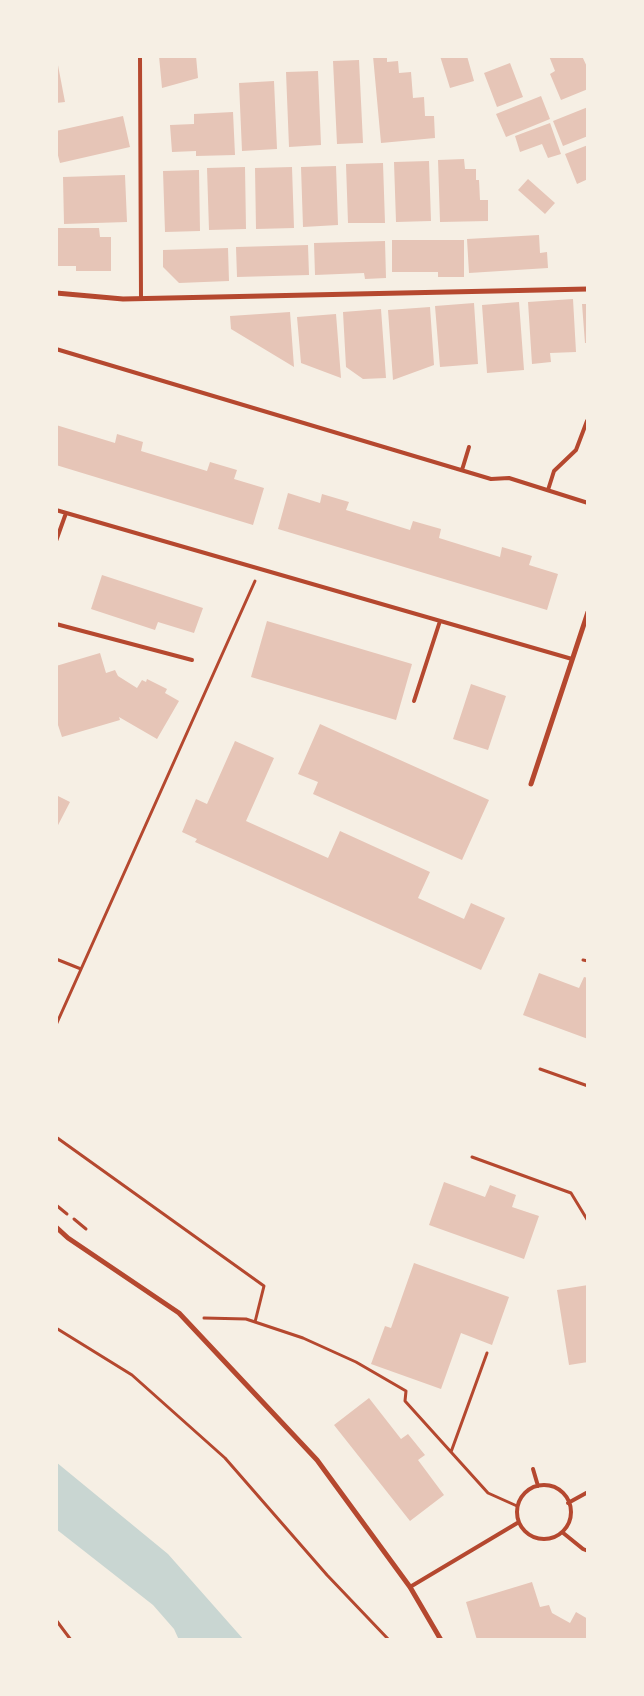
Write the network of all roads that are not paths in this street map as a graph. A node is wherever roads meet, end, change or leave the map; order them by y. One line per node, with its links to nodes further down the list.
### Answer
1 (140, 56): 4 (lane)
2 (588, 289): 4 (street)
3 (56, 293): 4 (street)
4 (141, 299)
5 (56, 349): 8 (lane)
6 (586, 421): 9 (lane)
7 (469, 447): 8 (lane)
8 (462, 470): 9 (lane)
9 (548, 490): 10 (lane)
10 (588, 503)
11 (56, 510): 12 (lane)
12 (66, 513): 13 (lane); 15 (lane)
13 (56, 540)
14 (588, 612): 17 (street)
15 (440, 621): 17 (lane); 19 (lane)
16 (56, 624): 18 (lane)
17 (572, 659): 20 (street)
18 (192, 660)
19 (414, 701)
20 (531, 784)
21 (56, 1227): 29 (street)
22 (533, 1469): 23 (lane)
23 (538, 1486): 25 (lane); 26 (lane)
24 (588, 1492): 25 (lane)
25 (568, 1503): 27 (lane)
26 (519, 1522): 27 (lane); 29 (lane)
27 (562, 1532): 28 (lane)
28 (588, 1550)
29 (410, 1587): 30 (street)
30 (441, 1640)

